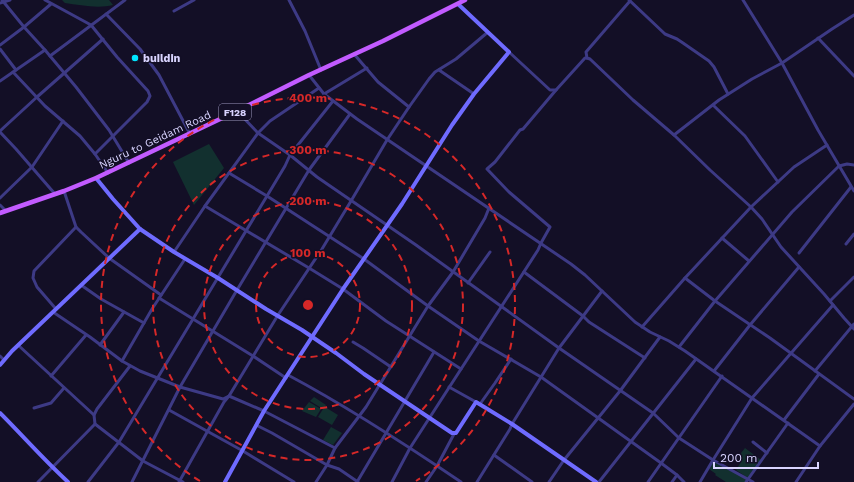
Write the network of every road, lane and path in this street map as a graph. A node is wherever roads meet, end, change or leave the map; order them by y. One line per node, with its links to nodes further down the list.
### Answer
1 (10, 0): 9 (street)
2 (45, 0): 10 (street)
3 (125, 0): 12 (street)
4 (193, 0): 11 (street)
5 (289, 0): 29 (street)
6 (630, 0): 25 (street); 40 (street)
7 (743, 0): 26 (street)
8 (461, 1): 16 (street); 23 (main road, Nguru to Geidam Road / F128)
9 (1, 2): 15 (street)
10 (51, 4): 14 (street); 15 (street)
11 (174, 12)
12 (106, 14): 14 (street); 50 (street)
13 (854, 16): 17 (street)
14 (91, 25): 18 (street); 24 (street)
15 (24, 27): 19 (street); 21 (street)
16 (488, 32): 22 (street); 30 (street)
17 (818, 38): 26 (street); 34 (street)
18 (103, 40): 32 (street); 51 (street)
19 (0, 45)
20 (0, 49): 28 (street)
21 (45, 50): 24 (street); 28 (street)
22 (509, 52): 37 (street); 39 (street)
23 (354, 54): 27 (street); 29 (main road, Nguru to Geidam Road / F128)
24 (50, 56): 32 (street)
25 (587, 58): 37 (street); 52 (street)
26 (782, 63): 40 (street); 54 (street)
27 (366, 68): 38 (street); 44 (street)
28 (16, 70): 31 (street)
29 (321, 70): 33 (main road, Nguru to Geidam Road / F128)
30 (439, 70): 39 (street); 44 (street)
31 (13, 72): 35 (street); 41 (street)
32 (64, 73): 41 (street); 51 (street)
33 (309, 75): 36 (street); 45 (main road, Nguru to Geidam Road / F128)
34 (854, 76)
35 (0, 81)
36 (319, 88): 38 (street); 49 (street)
37 (556, 90): 90 (street)
38 (324, 94): 42 (street)
39 (474, 94): 59 (street)
40 (728, 94): 43 (street)
41 (37, 97): 47 (street); 48 (street)
42 (333, 101): 46 (street); 56 (street)
43 (713, 105): 52 (street); 66 (street)
44 (409, 107): 53 (street)
45 (237, 111): 49 (street); 50 (main road, Nguru to Geidam Road / F128)
46 (350, 114): 53 (street); 62 (street)
47 (63, 121): 55 (street); 61 (street)
48 (0, 132): 61 (street)
49 (258, 133): 56 (street); 64 (street)
50 (190, 134): 57 (main road, Nguru to Geidam Road / F128)
51 (113, 136): 55 (street); 57 (street)
52 (674, 136): 76 (street)
53 (388, 140): 59 (street); 73 (street)
54 (826, 145): 60 (street); 66 (street)
55 (95, 154): 63 (street)
56 (290, 155): 62 (street); 71 (street)
57 (129, 163): 63 (main road, Nguru to Geidam Road / F128)
58 (854, 165): 60 (street)
59 (426, 166): 77 (street); 81 (street)
60 (839, 166): 67 (street); 85 (street)
61 (32, 167): 70 (street); 72 (street)
62 (309, 170): 73 (street); 78 (street)
63 (108, 173): 65 (main road, Nguru to Geidam Road / F128)
64 (229, 173): 71 (street); 75 (street)
65 (96, 178): 68 (main road, Nguru to Geidam Road / F128); 83 (street)
66 (778, 182): 76 (street)
67 (851, 187): 69 (street); 94 (street)
68 (64, 191): 70 (main road, Nguru to Geidam Road / F128); 82 (street)
69 (854, 191)
70 (55, 194): 79 (main road, Nguru to Geidam Road / F128)
71 (267, 196): 78 (street); 84 (street)
72 (0, 198)
73 (352, 201): 81 (street); 87 (street)
74 (0, 205): 79 (street)
75 (205, 206): 84 (street); 92 (street)
76 (751, 207): 85 (street); 88 (street)
77 (489, 208): 90 (street); 101 (street)
78 (286, 209): 87 (street); 89 (street)
79 (6, 211): 80 (main road, Nguru to Geidam Road / F128)
80 (0, 213)
81 (388, 226): 97 (street); 101 (street)
82 (76, 227): 95 (street); 117 (street)
83 (140, 229): 92 (street); 95 (street)
84 (246, 230): 89 (street); 104 (street)
85 (772, 234): 98 (street); 99 (street)
86 (854, 234): 91 (street)
87 (329, 236): 97 (street); 100 (street)
88 (722, 238): 98 (street); 105 (street)
89 (266, 242): 100 (street); 109 (street)
90 (541, 243): 102 (street); 110 (street)
91 (846, 244)
92 (174, 252): 96 (street)
93 (490, 252): 106 (street)
94 (799, 253)
95 (109, 258): 107 (street); 111 (street)
96 (185, 259): 104 (street); 111 (street)
97 (364, 259): 108 (street); 115 (street)
98 (749, 261): 112 (street)
99 (799, 267): 113 (street); 123 (street)
100 (309, 268): 108 (street); 119 (street)
101 (453, 272): 106 (street); 115 (street)
102 (524, 272): 116 (street); 120 (street)
103 (854, 277): 113 (street)
104 (218, 278): 109 (street); 121 (street)
105 (685, 278): 112 (street); 124 (street)
106 (468, 283): 116 (street)
107 (80, 285): 117 (street); 118 (street)
108 (343, 289): 128 (street); 129 (street)
109 (237, 290): 119 (street); 126 (street)
110 (602, 291): 120 (street); 124 (street)
111 (160, 297): 121 (street); 122 (street)
112 (716, 301): 123 (street); 135 (street)
113 (830, 301): 114 (street)
114 (833, 305): 125 (street); 138 (street)
115 (428, 306): 128 (street); 131 (street)
116 (501, 307): 131 (street); 136 (street)
117 (54, 310): 127 (street); 133 (street)
118 (124, 312): 122 (street); 134 (street)
119 (278, 315): 129 (street); 140 (street)
120 (583, 316): 136 (street); 141 (street)
121 (193, 319): 126 (street); 157 (street)
122 (144, 323): 145 (street)
123 (750, 325): 138 (street); 151 (street)
124 (642, 326): 130 (street)
125 (853, 326): 150 (street)
126 (213, 331): 140 (street); 159 (street)
127 (86, 335): 134 (street); 153 (street)
128 (410, 336): 137 (street); 148 (street)
129 (312, 337): 154 (street); 158 (street)
130 (660, 337): 135 (street); 141 (street)
131 (479, 341): 142 (street); 149 (street)
132 (353, 342): 148 (street)
133 (18, 345): 144 (street); 153 (street)
134 (100, 345): 145 (street)
135 (679, 347): 143 (street)
136 (559, 348): 156 (street); 162 (street)
137 (434, 352): 149 (street); 166 (street)
138 (791, 353): 150 (street); 164 (street)
139 (0, 356): 144 (street)
140 (253, 356): 154 (street); 163 (street)
141 (645, 358): 162 (street)
142 (511, 359): 156 (street); 167 (street)
143 (696, 359): 151 (street); 173 (street)
144 (4, 360): 146 (street)
145 (122, 361): 147 (street)
146 (0, 364)
147 (130, 366): 157 (street); 174 (street)
148 (390, 367): 158 (street)
149 (461, 369): 160 (street)
150 (815, 371): 152 (street)
151 (714, 372): 155 (street)
152 (820, 374): 165 (street); 178 (street)
153 (51, 376): 161 (street)
154 (287, 376): 171 (street); 175 (street)
155 (722, 376): 164 (street); 186 (street)
156 (541, 377): 177 (street); 181 (street)
157 (157, 378): 159 (street); 188 (street)
158 (380, 385): 166 (street); 175 (street)
159 (180, 387): 163 (street); 170 (street)
160 (449, 387): 167 (street); 176 (street)
161 (64, 388): 169 (street); 174 (street)
162 (620, 391): 173 (street); 177 (street)
163 (230, 396): 171 (street); 183 (street)
164 (752, 398): 178 (street); 197 (street)
165 (854, 399)
166 (405, 402): 176 (street); 184 (street)
167 (478, 403): 181 (street); 185 (street)
168 (854, 404): 190 (street)
169 (34, 408)
170 (169, 410): 183 (street); 198 (street)
171 (264, 411): 182 (street); 191 (street)
172 (0, 413): 202 (street)
173 (653, 413): 186 (street); 187 (street)
174 (94, 415): 180 (street)
175 (359, 416): 184 (street); 191 (street)
176 (429, 418): 185 (street); 192 (street)
177 (598, 418): 187 (street); 196 (street)
178 (784, 420): 179 (street)
179 (788, 423): 190 (street); 194 (street)
180 (94, 424): 188 (street); 202 (street)
181 (512, 424): 195 (street); 196 (street)
182 (256, 425): 193 (street); 200 (street)
183 (208, 431): 193 (street); 209 (street)
184 (386, 433): 192 (street); 213 (street)
185 (454, 434): 201 (street)
186 (679, 438): 197 (street); 199 (street)
187 (630, 440): 199 (street); 220 (street)
188 (119, 442): 198 (street); 207 (street)
189 (752, 442): 194 (street)
190 (820, 446): 226 (street)
191 (335, 448): 200 (street)
192 (410, 448): 201 (street); 214 (street)
193 (243, 451): 210 (street); 211 (street)
194 (767, 453): 204 (street)
195 (494, 455): 217 (street); 218 (street)
196 (564, 460): 219 (street); 220 (street)
197 (713, 460): 204 (street); 224 (street)
198 (143, 461): 208 (street); 209 (street)
199 (661, 463): 203 (street); 221 (street)
200 (328, 465): 212 (street); 213 (street)
201 (437, 466): 215 (street); 216 (street)
202 (52, 468): 205 (street); 206 (street)
203 (677, 475): 222 (street); 223 (street)
204 (747, 480): 225 (street)
205 (38, 482)
206 (68, 482)
207 (88, 482)
208 (132, 482)
209 (181, 482)
210 (225, 482)
211 (294, 482)
212 (316, 482)
213 (357, 482)
214 (392, 482)
215 (426, 482)
216 (461, 482)
217 (477, 482)
218 (532, 482)
219 (549, 482)
220 (597, 482)
221 (648, 482)
222 (672, 482)
223 (684, 482)
224 (700, 482)
225 (753, 482)
226 (796, 482)

